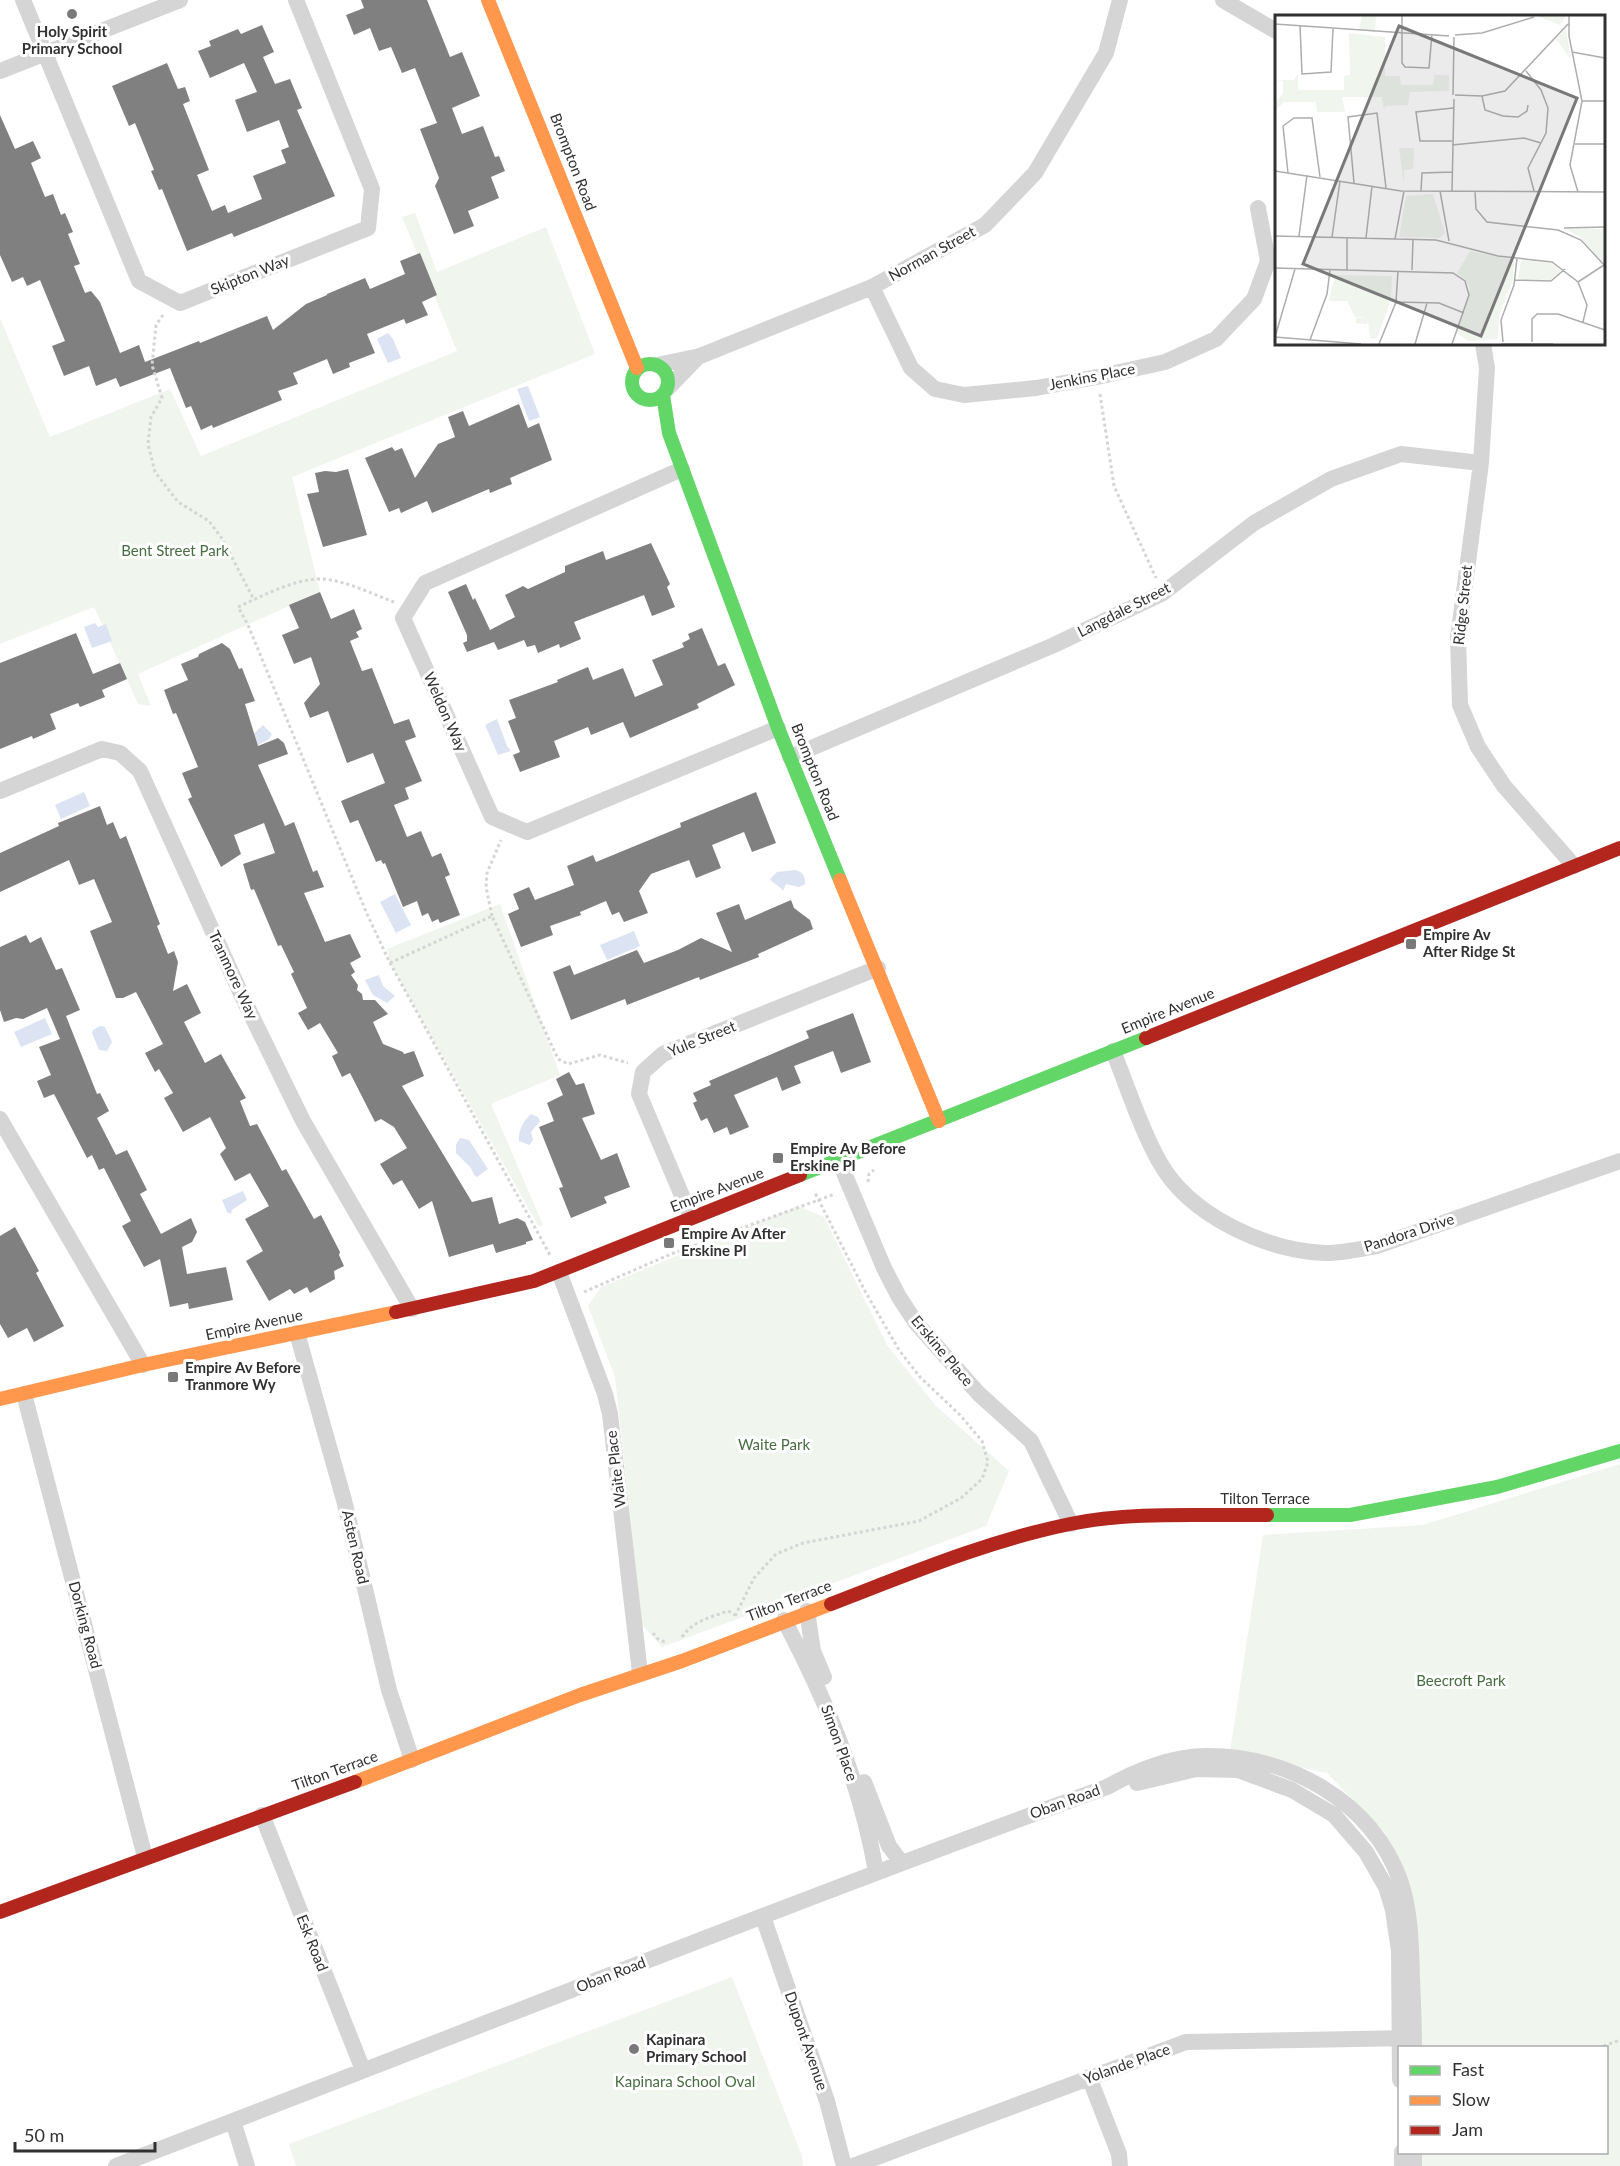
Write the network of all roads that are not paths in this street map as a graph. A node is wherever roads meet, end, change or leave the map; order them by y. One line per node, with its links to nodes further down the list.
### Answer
1 (23, 0): 8 (street)
2 (180, 0): 8 (street)
3 (296, 0): 8 (street, Skipton Way)
4 (488, 0): 14 (street, Brompton Road)
5 (1120, 0): 11 (street, Norman Street)
6 (1223, 0): 7 (street)
7 (1275, 30)
8 (44, 52): 9 (street)
9 (0, 71)
10 (1258, 208): 11 (street, Jenkins Place)
11 (872, 287): 13 (street, Norman Street)
12 (1483, 345): 18 (street, Ridge Street)
13 (700, 356): 14 (street, Norman Street); 15 (street, Norman Street)
14 (648, 366): 15 (street); 16 (street)
15 (665, 392): 16 (street); 17 (street, Brompton Road)
16 (642, 399): 17 (street, Brompton Road)
17 (669, 433): 19 (street, Brompton Road)
18 (1481, 463): 21 (street, Langdale Street); 24 (street, Ridge Street)
19 (682, 469): 20 (street, Brompton Road); 20 (street, Weldon Way)
20 (778, 728): 21 (street, Brompton Road)
21 (790, 757): 25 (street, Brompton Road)
22 (0, 791): 33 (street, Tranmore Way)
23 (1620, 848): 24 (street, Empire Avenue)
24 (1574, 866): 26 (street, Empire Avenue)
25 (878, 968): 28 (street, Brompton Road); 31 (street, Yule Street)
26 (1113, 1051): 28 (street, Empire Avenue); 30 (street, Pandora Drive)
27 (0, 1119): 35 (street)
28 (939, 1121): 29 (street, Empire Avenue)
29 (839, 1161): 31 (street, Empire Avenue); 39 (street, Erskine Place)
30 (1620, 1161)
31 (691, 1217): 32 (street, Empire Avenue)
32 (559, 1272): 33 (street, Empire Avenue); 42 (street, Waite Place)
33 (412, 1309): 34 (street, Empire Avenue)
34 (297, 1333): 35 (street, Empire Avenue); 43 (street, Asten Road)
35 (143, 1365): 36 (street, Empire Avenue)
36 (24, 1394): 37 (street, Empire Avenue); 45 (street, Dorking Road)
37 (0, 1400)
38 (1620, 1451): 39 (street, Tilton Terrace)
39 (1071, 1524): 40 (street, Tilton Terrace)
40 (807, 1611): 41 (street, Tilton Terrace); 46 (street, Simon Place)
41 (784, 1620): 42 (street, Tilton Terrace); 47 (street, Simon Place)
42 (640, 1673): 43 (street, Tilton Terrace)
43 (412, 1760): 44 (street, Tilton Terrace)
44 (262, 1815): 45 (street, Tilton Terrace); 51 (street, Esk Road)
45 (145, 1857): 48 (street, Tilton Terrace)
46 (901, 1862): 47 (street, Oban Road); 50 (street, Oban Road)
47 (876, 1872): 49 (street, Oban Road)
48 (0, 1912)
49 (763, 1917): 51 (street, Oban Road); 56 (street, Dupont Avenue)
50 (1409, 2041): 52 (street, Yolande Place)
51 (363, 2070): 53 (street, Oban Road)
52 (1089, 2078): 57 (street, Yolande Place); 58 (street)
53 (233, 2121): 54 (street, Oban Road); 55 (street)
54 (116, 2166)
55 (247, 2166)
56 (844, 2166)
57 (853, 2166)
58 (1120, 2166)

